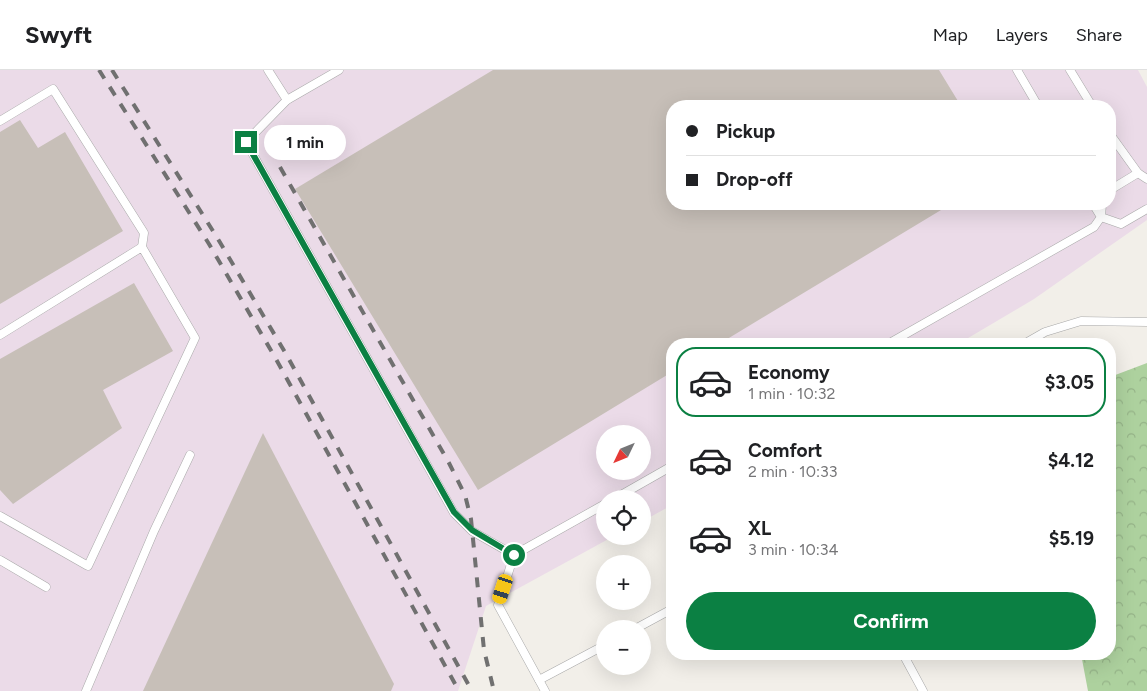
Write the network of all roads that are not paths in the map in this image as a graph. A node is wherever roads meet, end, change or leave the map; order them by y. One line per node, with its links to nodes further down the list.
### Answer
1 (268, 70): 5 (lane)
2 (339, 70): 5 (lane)
3 (1017, 70): 6 (lane)
4 (1070, 70): 7 (lane)
5 (287, 100): 27 (lane)
6 (1034, 100)
7 (1088, 100)
8 (0, 121): 17 (lane)
9 (1116, 142): 10 (lane)
10 (1138, 173): 11 (lane); 12 (lane)
11 (1147, 179)
12 (1116, 186)
13 (1147, 209): 16 (lane)
14 (1097, 210): 16 (lane)
15 (1102, 210): 16 (lane)
16 (1101, 217): 20 (lane)
17 (142, 247): 19 (lane); 26 (lane)
18 (1147, 322): 21 (lane)
19 (0, 335)
20 (899, 338)
21 (1034, 338)
22 (190, 455): 35 (lane)
23 (666, 469): 24 (lane)
24 (630, 490)
25 (596, 509): 27 (lane)
26 (0, 516)
27 (514, 555): 34 (lane)
28 (0, 560): 29 (lane)
29 (46, 587)
30 (666, 612): 31 (lane)
31 (651, 620)
32 (596, 650): 34 (lane)
33 (907, 660): 37 (lane)
34 (539, 680): 36 (lane)
35 (86, 691)
36 (545, 691)
37 (923, 691)

